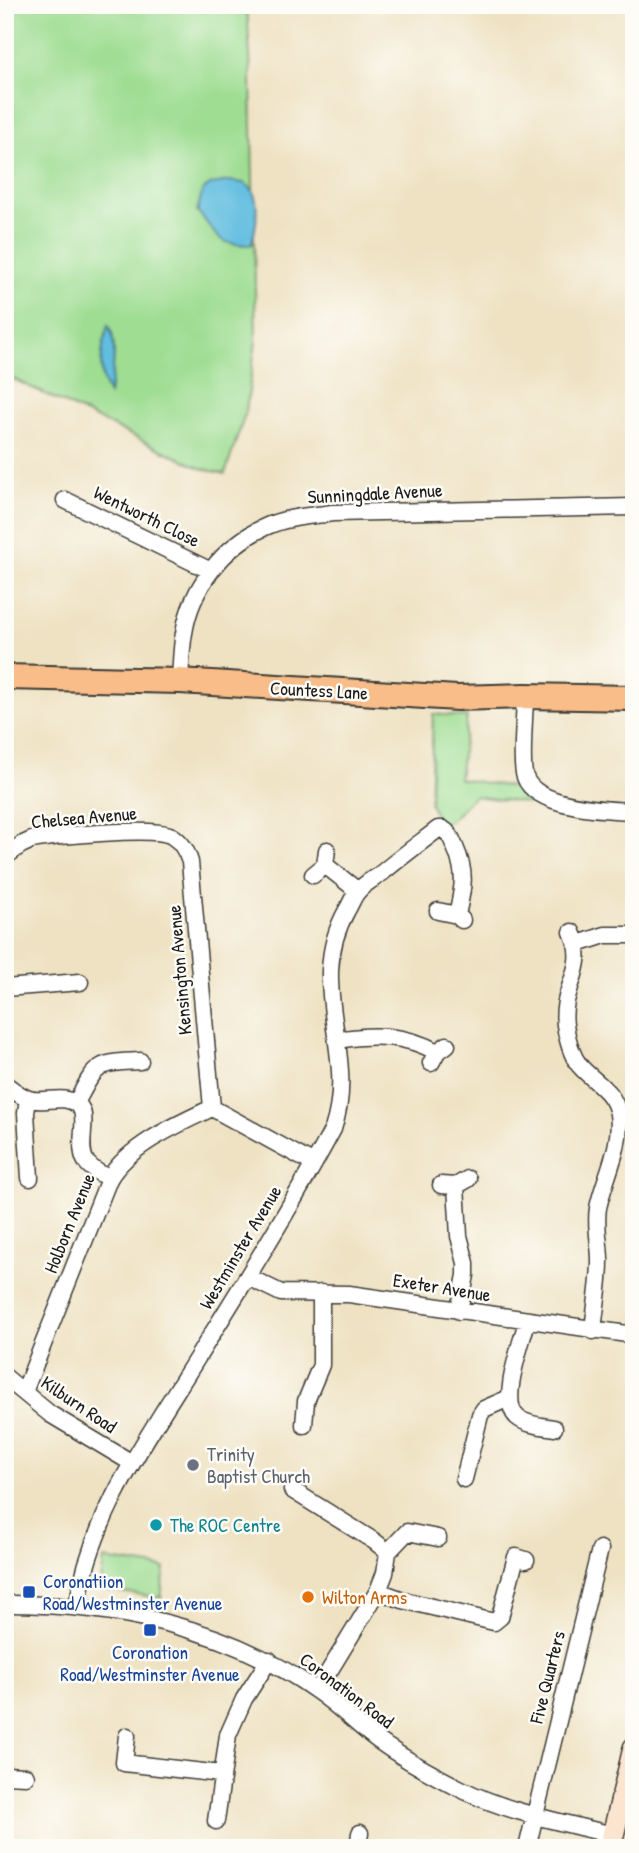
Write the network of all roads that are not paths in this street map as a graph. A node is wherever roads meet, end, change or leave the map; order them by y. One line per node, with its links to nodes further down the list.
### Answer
1 (66, 499): 3 (street, Wentworth Close)
2 (634, 507): 3 (street, Sunningdale Avenue)
3 (209, 570): 5 (street, Sunningdale Avenue)
4 (5, 677): 5 (main road, Countess Lane)
5 (180, 681): 6 (main road, Countess Lane)
6 (525, 696): 7 (main road, Countess Lane); 8 (street)
7 (634, 698)
8 (634, 811)
9 (171, 835): 10 (street, Chelsea Avenue); 23 (street, Kensington Avenue)
10 (5, 857)
11 (322, 864): 12 (street)
12 (358, 891): 13 (street, Westminster Avenue); 17 (street, Westminster Avenue)
13 (438, 911)
14 (634, 935): 32 (street)
15 (80, 982): 16 (street)
16 (5, 988)
17 (337, 1040): 18 (street); 24 (street, Westminster Avenue)
18 (439, 1053)
19 (140, 1061): 22 (street)
20 (5, 1084): 21 (street)
21 (28, 1099): 22 (street); 25 (street)
22 (76, 1103): 26 (street)
23 (212, 1108): 24 (street); 26 (street, Holborn Avenue)
24 (314, 1164): 28 (street, Westminster Avenue)
25 (30, 1178)
26 (109, 1179): 35 (street, Holborn Avenue)
27 (455, 1183): 30 (street)
28 (248, 1277): 29 (street, Exeter Avenue); 39 (street, Westminster Avenue)
29 (321, 1293): 30 (street, Exeter Avenue); 37 (street)
30 (459, 1311): 31 (street, Exeter Avenue)
31 (527, 1321): 32 (street, Exeter Avenue); 36 (street)
32 (593, 1331): 33 (street, Exeter Avenue)
33 (634, 1335)
34 (5, 1377): 35 (street, Kilburn Road)
35 (24, 1392): 39 (street, Kilburn Road)
36 (509, 1398): 38 (street); 40 (street)
37 (304, 1428)
38 (554, 1428)
39 (132, 1463): 48 (street, Westminster Avenue)
40 (464, 1479)
41 (292, 1490): 44 (street)
42 (438, 1538): 44 (street)
43 (600, 1549): 56 (street, Five Quarters)
44 (388, 1552): 46 (street)
45 (526, 1560): 46 (street)
46 (378, 1591): 50 (street)
47 (5, 1604): 48 (street, Coronation Road)
48 (77, 1607): 49 (street, Coronation Road)
49 (269, 1660): 50 (street, Coronation Road); 53 (street)
50 (317, 1691): 56 (street, Coronation Road)
51 (127, 1736): 53 (street)
52 (634, 1748): 58 (street)
53 (222, 1774): 57 (street)
54 (5, 1775): 55 (street)
55 (26, 1776)
56 (534, 1816): 58 (street, Coronation Road); 59 (street, Five Quarters)
57 (216, 1821)
58 (612, 1841)
59 (527, 1848)

